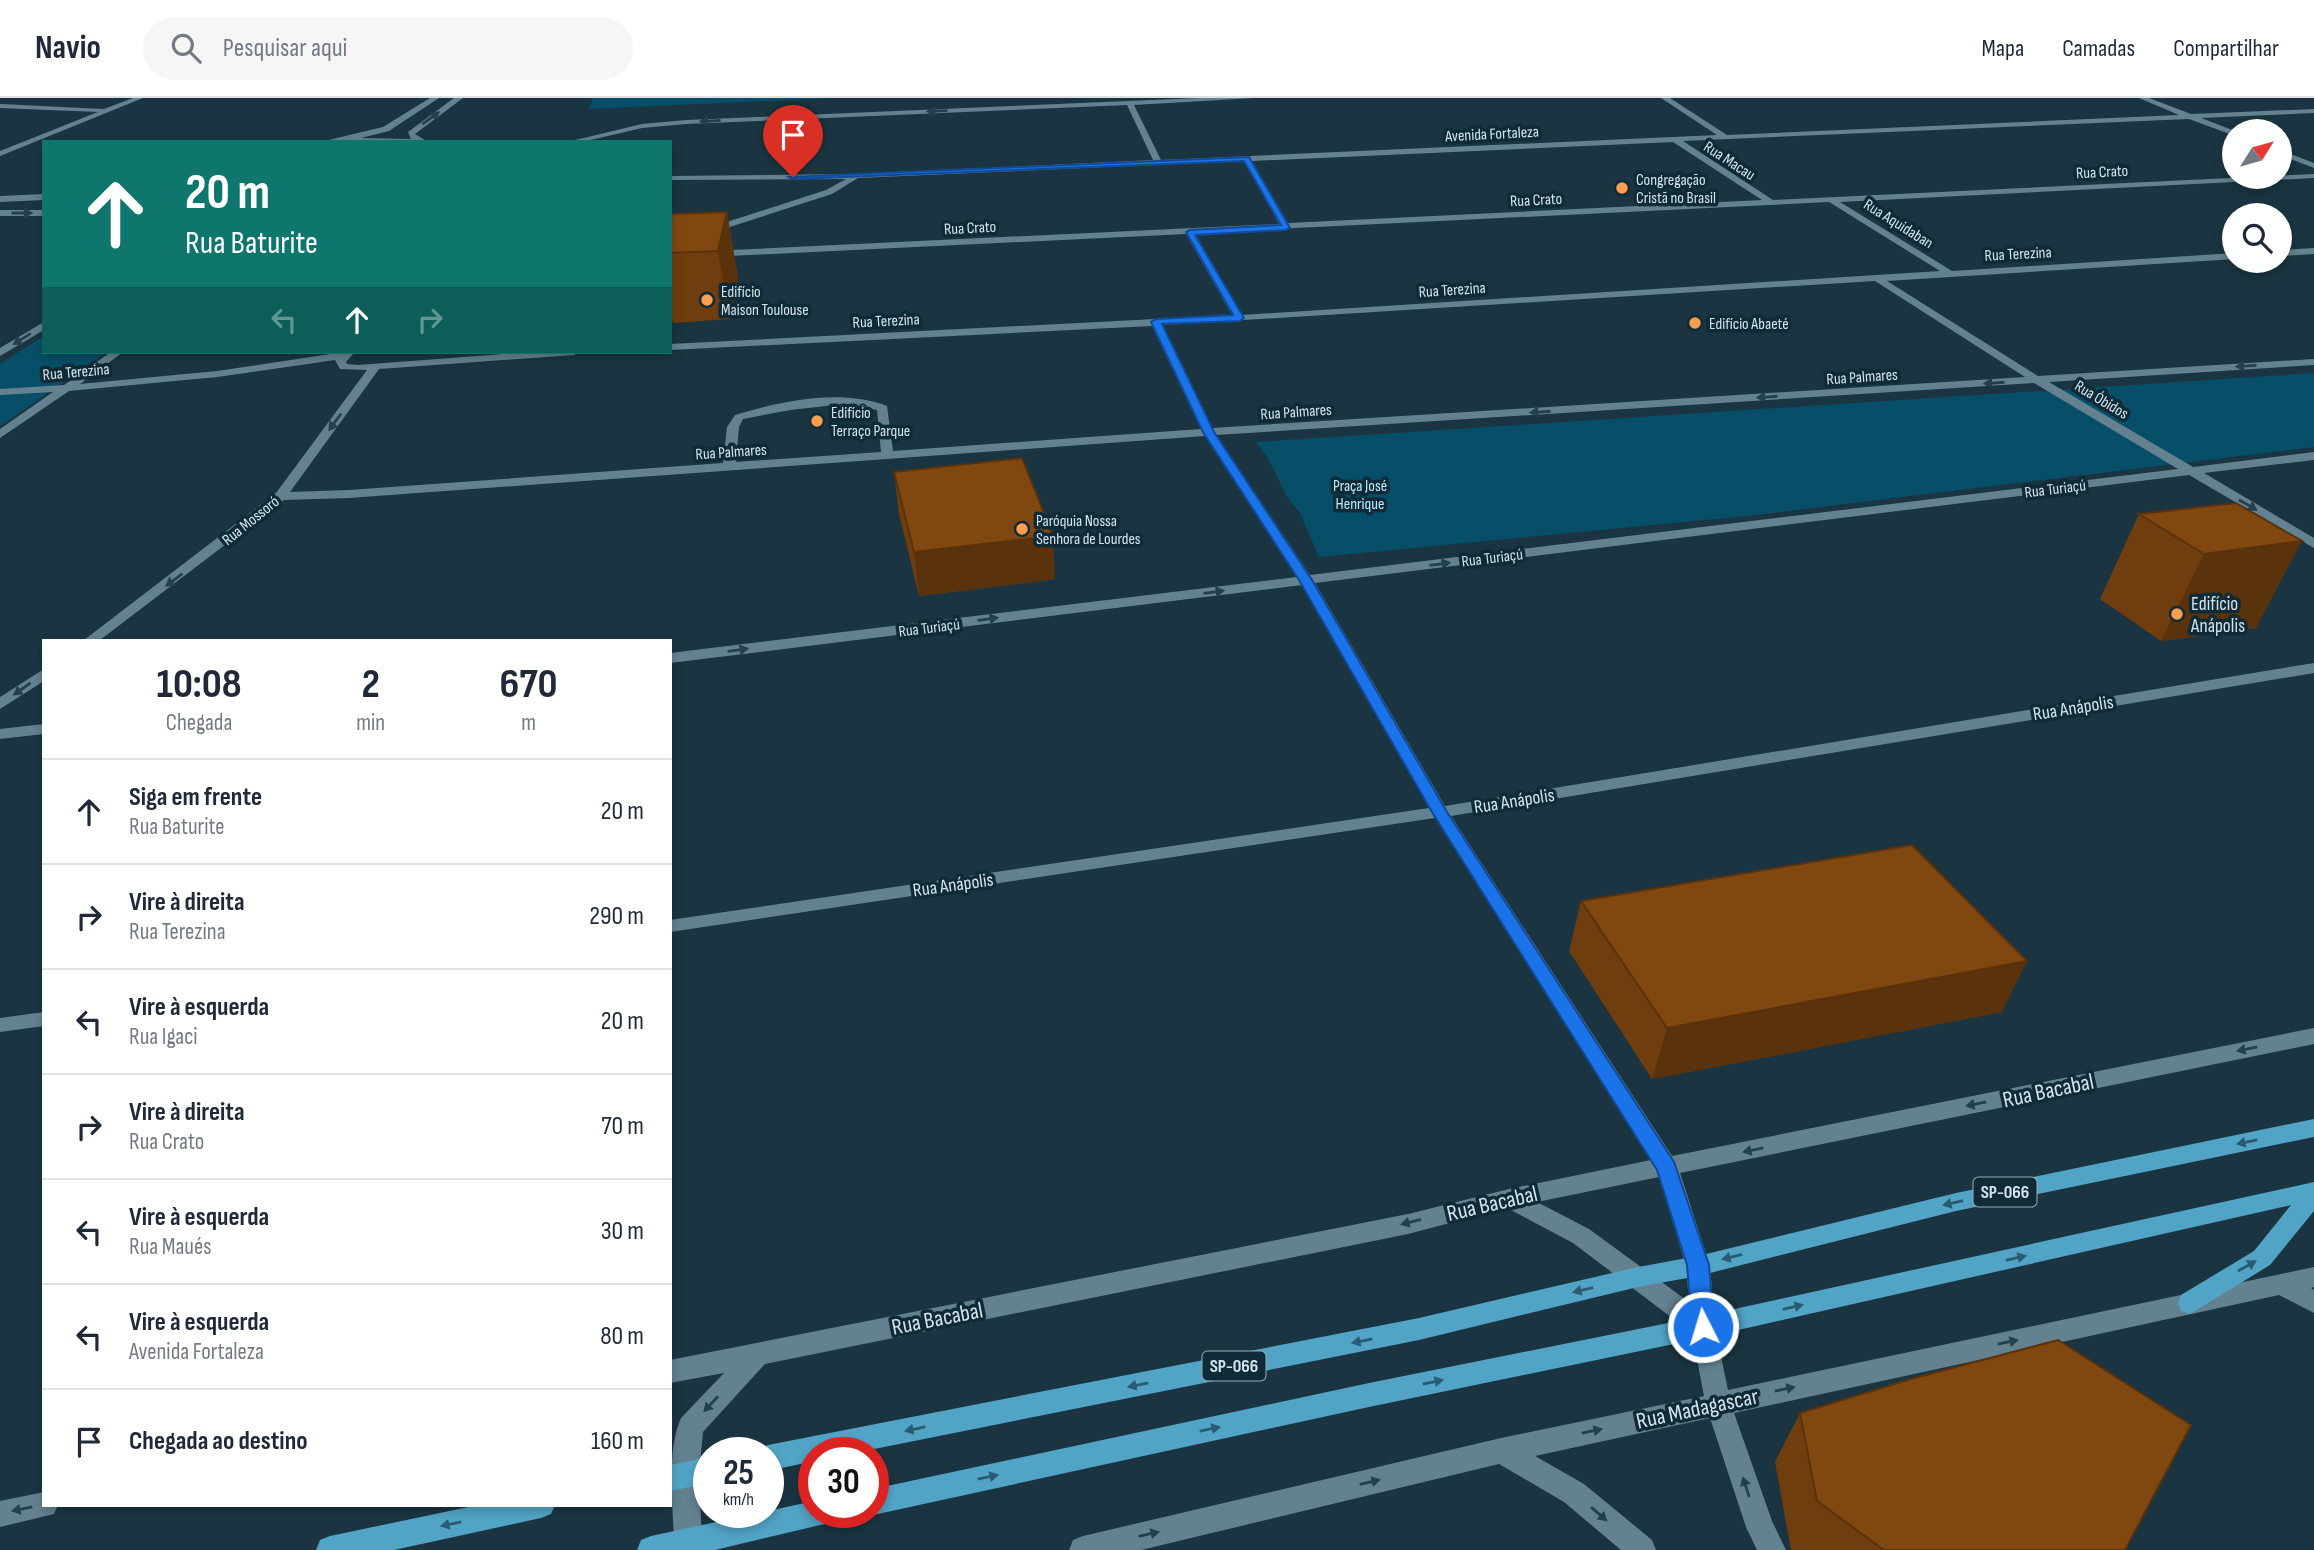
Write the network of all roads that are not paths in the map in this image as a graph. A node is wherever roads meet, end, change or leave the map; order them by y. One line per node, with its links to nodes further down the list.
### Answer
1 (139, 98): 9 (street)
2 (435, 98): 15 (street)
3 (459, 98): 16 (street, one-way to 3)
4 (1250, 98): 7 (street)
5 (1665, 98): 13 (street)
6 (2143, 98): 11 (street)
7 (1129, 103): 17 (street, one-way to 17); 21 (street)
8 (0, 106): 9 (street)
9 (108, 110): 18 (street)
10 (2314, 111): 11 (street, Avenida Fortaleza)
11 (2191, 116): 12 (street); 13 (street, Avenida Fortaleza)
12 (2222, 129)
13 (1725, 137): 14 (street, Avenida Fortaleza)
14 (1674, 139): 20 (street, Avenida Fortaleza); 31 (street, Rua Macau)
15 (343, 140)
16 (416, 140)
17 (580, 140)
18 (0, 154)
19 (2292, 157): 22 (street)
20 (1246, 158): 21 (street, Avenida Fortaleza); 34 (street)
21 (1158, 162): 23 (street, Avenida Fortaleza)
22 (2314, 166)
23 (858, 176): 25 (street, Avenida Fortaleza); 27 (street)
24 (2314, 176): 30 (street, Rua Crato)
25 (793, 177): 26 (street, Avenida Fortaleza); 27 (street)
26 (672, 178)
27 (829, 192): 36 (street)
28 (42, 197): 29 (street)
29 (0, 199)
30 (1833, 201): 31 (street, Rua Crato); 41 (street, Rua Aquidaban)
31 (1772, 203): 34 (street, Rua Crato)
32 (0, 213): 33 (street, one-way to 33)
33 (42, 213)
34 (1286, 228): 35 (street, Rua Crato)
35 (1190, 232): 38 (street, Rua Crato); 43 (street)
36 (705, 239): 38 (street, Rua Crato); 38 (street, Rua Crato)
37 (2314, 251): 39 (street)
38 (760, 252)
39 (2292, 252)
40 (2222, 257): 41 (street, Rua Terezina)
41 (1949, 273): 42 (street, Rua Terezina)
42 (1876, 278): 43 (street, Rua Terezina); 56 (street, Rua Óbidos)
43 (1240, 318): 44 (street, Rua Terezina)
44 (1156, 322): 46 (street, Rua Terezina); 59 (street)
45 (42, 326): 47 (street, one-way to 47)
46 (672, 347)
47 (0, 353)
48 (115, 354): 57 (street)
49 (395, 354): 55 (street, Rua Mossoró)
50 (408, 354): 53 (street)
51 (535, 354): 53 (street)
52 (348, 358): 55 (street, Rua Terezina); 57 (street, Rua Terezina)
53 (439, 359): 55 (street)
54 (2314, 362): 56 (street, Rua Palmares, one-way to 56)
55 (379, 366): 65 (street, Rua Mossoró, one-way to 65)
56 (2036, 380): 59 (street, Rua Palmares, one-way to 59); 64 (street, Rua Óbidos)
57 (62, 389): 58 (street, Rua Terezina); 60 (street)
58 (0, 392)
59 (1209, 432): 61 (street, Rua Palmares); 67 (street)
60 (0, 434)
61 (887, 455): 63 (street, Rua Palmares); 63 (street)
62 (2314, 456): 64 (street, Rua Turiaçú)
63 (729, 467): 65 (street, Rua Palmares)
64 (2189, 471): 66 (street, Rua Óbidos, one-way to 66); 67 (street, Rua Turiaçú, one-way to 64)
65 (281, 496): 68 (street, Rua Mossoró, one-way to 68)
66 (2314, 544)
67 (1306, 580): 69 (street, Rua Turiaçú, one-way to 67); 75 (street)
68 (92, 639)
69 (672, 658)
70 (2314, 668): 75 (street, Rua Anápolis)
71 (42, 675): 72 (street, one-way to 72)
72 (0, 704)
73 (42, 729): 74 (street)
74 (0, 734)
75 (1440, 812): 76 (street, Rua Anápolis); 81 (street)
76 (672, 926)
77 (42, 1019): 78 (street)
78 (0, 1025)
79 (2314, 1035): 81 (street, Rua Bacabal, one-way to 81)
80 (2314, 1128): 84 (main road, SP-066, one-way to 84)
81 (1667, 1167): 83 (street, Rua Bacabal); 84 (street)
82 (2314, 1193): 89 (main road, one-way to 82); 90 (main road, one-way to 82)
83 (1509, 1198): 85 (street); 91 (street, Rua Bacabal, one-way to 91)
84 (1698, 1265): 85 (main road, SP-066); 90 (street)
85 (1637, 1277): 90 (street); 95 (main road, SP-066, one-way to 95)
86 (2314, 1278): 87 (street, Rua Madagascar)
87 (2283, 1285): 88 (street); 89 (street, Rua Madagascar)
88 (2314, 1302)
89 (2190, 1303): 93 (street, Rua Madagascar, one-way to 89)
90 (1703, 1327): 93 (street); 97 (main road, one-way to 90)
91 (758, 1354): 92 (street, Rua Bacabal); 96 (street, one-way to 96)
92 (672, 1372)
93 (1718, 1404): 94 (street, Rua Madagascar, one-way to 93); 107 (street, one-way to 93)
94 (1501, 1451): 105 (street, Rua Madagascar, one-way to 94); 106 (street, one-way to 106)
95 (784, 1455)
96 (688, 1474): 102 (street)
97 (889, 1499)
98 (42, 1505): 100 (street, one-way to 100)
99 (532, 1507): 103 (main road, one-way to 103)
100 (0, 1514)
101 (798, 1519): 102 (main road)
102 (689, 1546): 104 (main road)
103 (330, 1550)
104 (651, 1550)
105 (1083, 1550)
106 (1640, 1550)
107 (1772, 1550)

